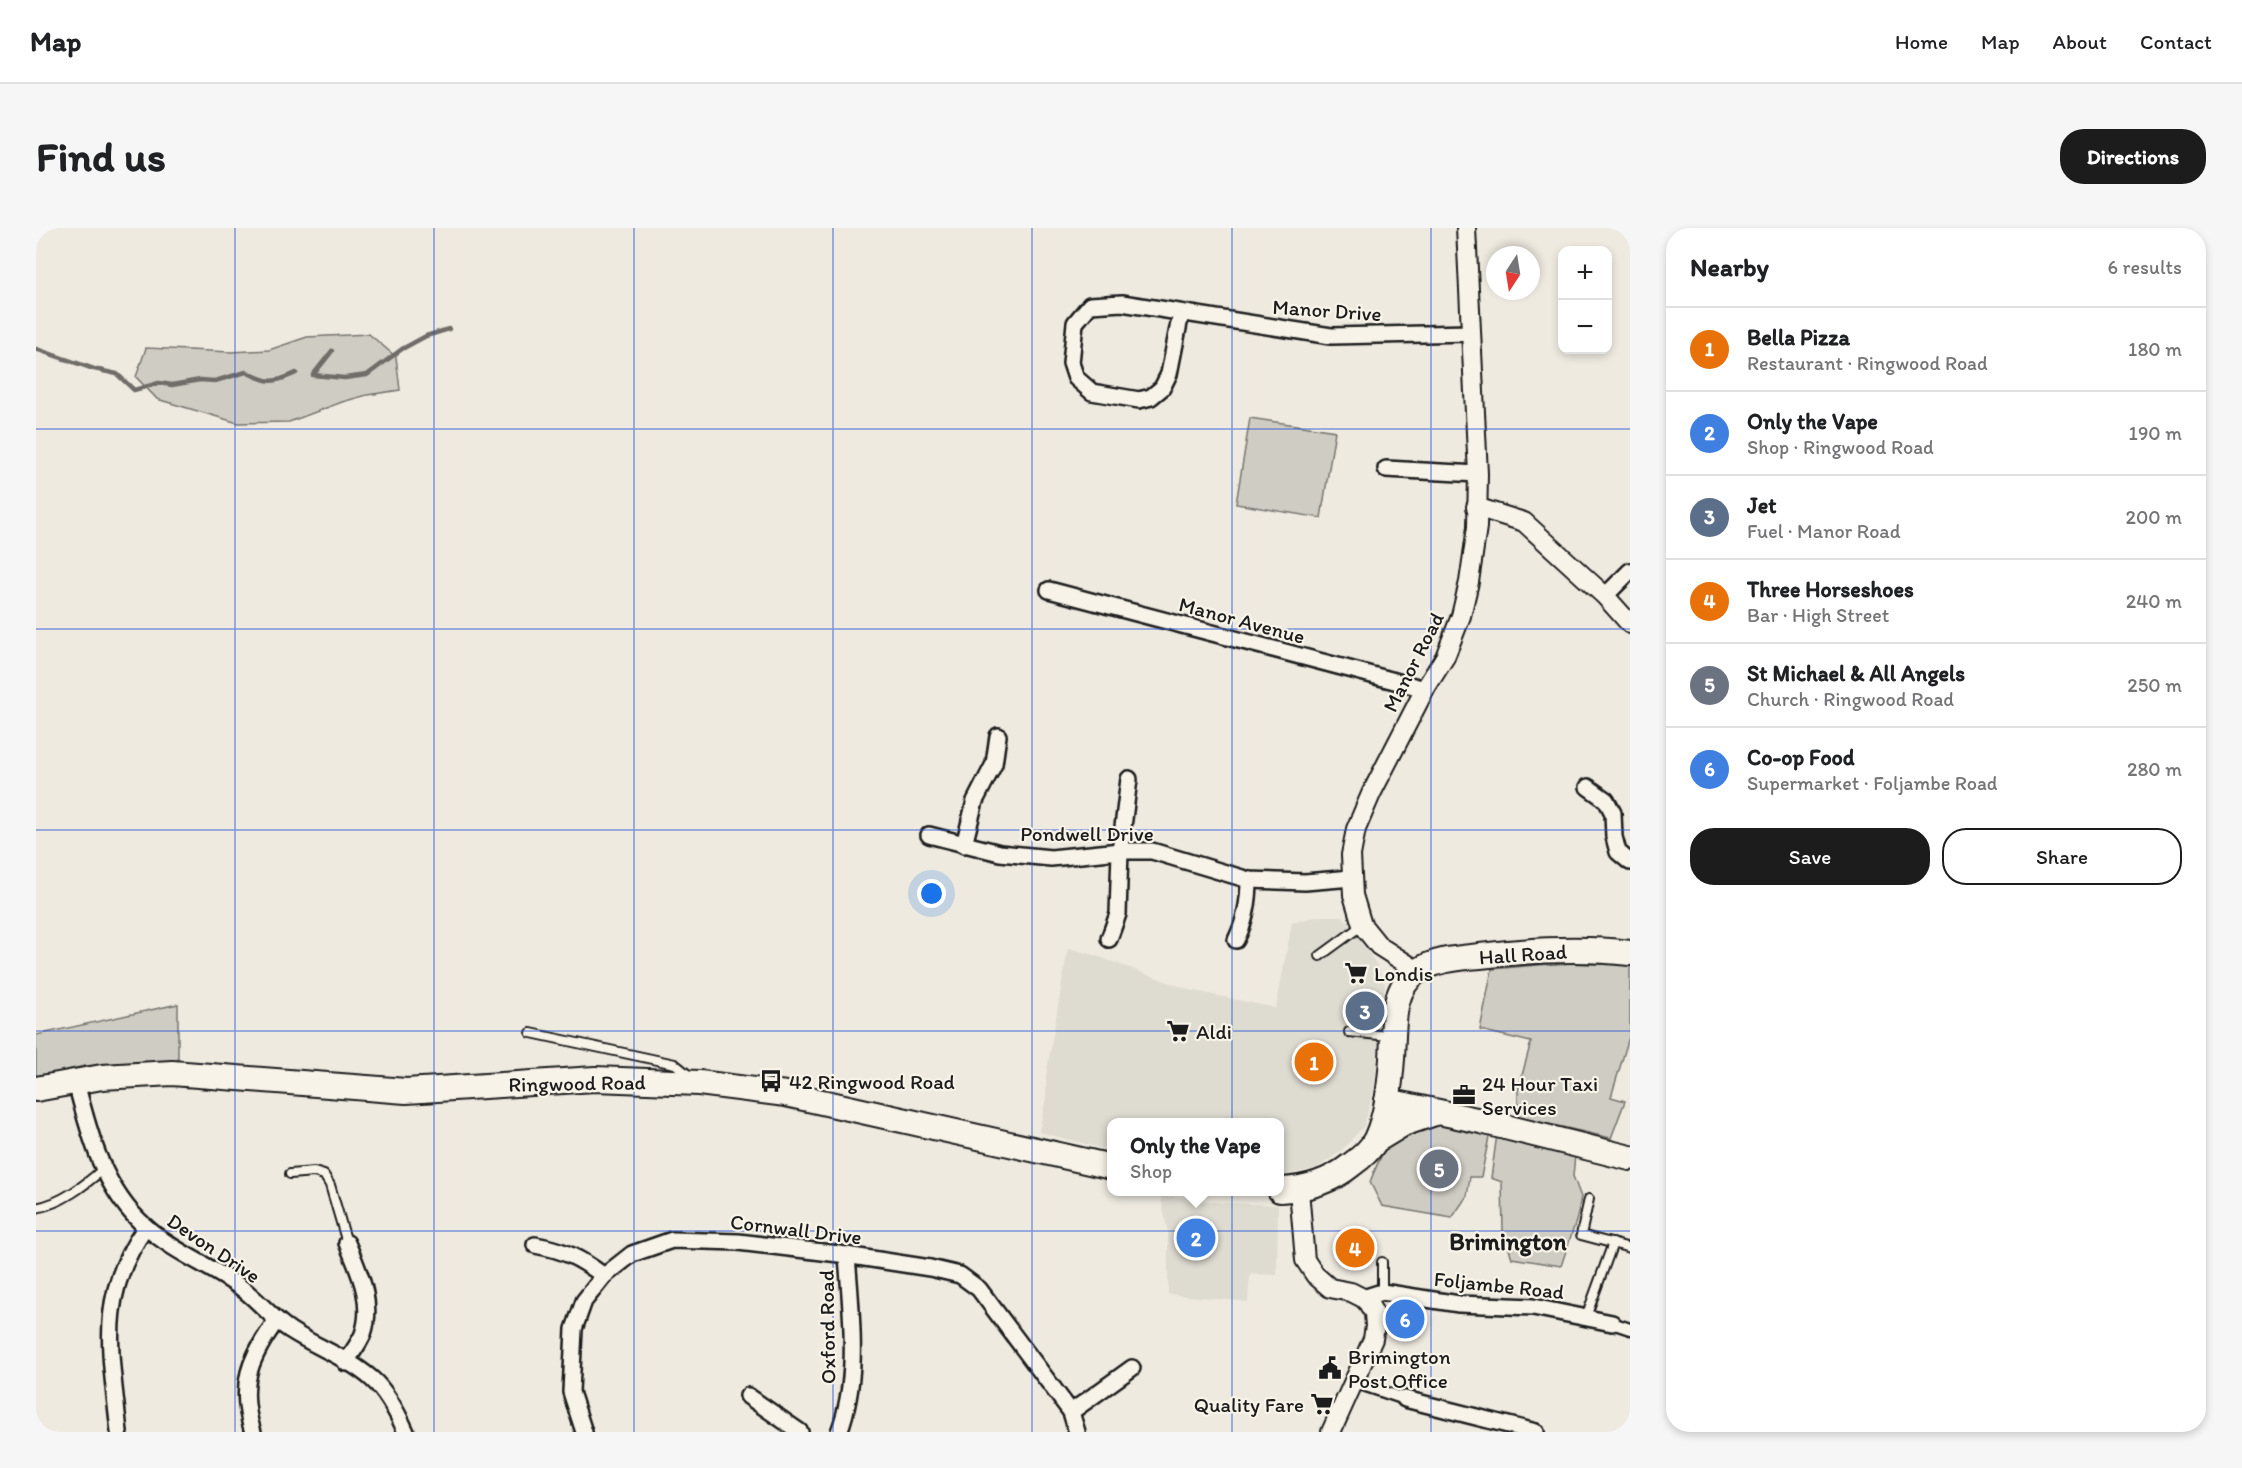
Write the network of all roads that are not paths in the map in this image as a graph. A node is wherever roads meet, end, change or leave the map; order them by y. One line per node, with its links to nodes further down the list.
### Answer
1 (1466, 228): 3 (street, Manor Road)
2 (1181, 313): 2 (street, Manor Drive); 3 (street, Manor Drive)
3 (1471, 333): 5 (street, Manor Road)
4 (1386, 469): 5 (street)
5 (1478, 474): 6 (street, Manor Road)
6 (1476, 507): 9 (street); 11 (street, Manor Road)
7 (1630, 571): 9 (street)
8 (1048, 590): 11 (street, Manor Avenue)
9 (1605, 596): 10 (street)
10 (1630, 624)
11 (1425, 689): 19 (street, Manor Road)
12 (998, 736): 16 (street)
13 (1129, 779): 17 (street)
14 (1588, 787): 18 (street)
15 (929, 835): 16 (street, Pondwell Drive)
16 (964, 845): 17 (street, Pondwell Drive)
17 (1120, 851): 20 (street, Pondwell Drive); 22 (street)
18 (1630, 862)
19 (1352, 878): 20 (street, Pondwell Drive); 21 (street, Manor Road)
20 (1249, 880): 23 (street)
21 (1362, 925): 25 (lane); 26 (street, Manor Road)
22 (1109, 939)
23 (1236, 940)
24 (1630, 953): 26 (highway, Hall Road)
25 (1320, 957)
26 (1418, 971): 29 (highway)
27 (1349, 1032): 29 (lane)
28 (531, 1033): 31 (lane)
29 (1393, 1037): 33 (highway)
30 (76, 1082): 31 (highway, Ringwood Road); 32 (highway, Ringwood Road); 38 (street, Devon Drive)
31 (699, 1083): 37 (highway, Ringwood Road)
32 (36, 1089)
33 (1387, 1101): 34 (highway); 35 (highway)
34 (1438, 1112): 35 (highway); 36 (highway)
35 (1375, 1141): 40 (highway)
36 (1630, 1158)
37 (1107, 1166)
38 (103, 1169): 42 (lane); 43 (street, Devon Drive)
39 (290, 1174): 44 (lane)
40 (1290, 1190): 52 (street)
41 (1589, 1199): 45 (lane)
42 (36, 1208)
43 (146, 1227): 54 (street, Devon Drive); 63 (street)
44 (347, 1243): 57 (street)
45 (1613, 1243): 47 (lane); 53 (lane)
46 (535, 1245): 50 (street)
47 (1630, 1248)
48 (847, 1256): 50 (street, Cornwall Drive); 62 (street, Cornwall Drive); 68 (street, Oxford Road)
49 (1382, 1262): 51 (lane)
50 (604, 1276): 66 (street, Cornwall Drive)
51 (1382, 1292): 52 (street, Foljambe Road); 53 (street, Foljambe Road)
52 (1363, 1298): 59 (street)
53 (1586, 1317): 55 (street, Foljambe Road)
54 (277, 1320): 57 (street, Devon Drive); 64 (street)
55 (1612, 1323): 56 (street, Foljambe Road)
56 (1630, 1329)
57 (346, 1362): 65 (street, Devon Drive)
58 (1132, 1368): 62 (street)
59 (1354, 1382): 61 (street); 70 (street)
60 (748, 1396): 67 (street)
61 (1405, 1399): 71 (street)
62 (1071, 1412): 69 (street, Cornwall Drive)
63 (119, 1432)
64 (253, 1432)
65 (406, 1432)
66 (584, 1432)
67 (800, 1432)
68 (839, 1432)
69 (1077, 1432)
70 (1331, 1432)
71 (1536, 1432)

